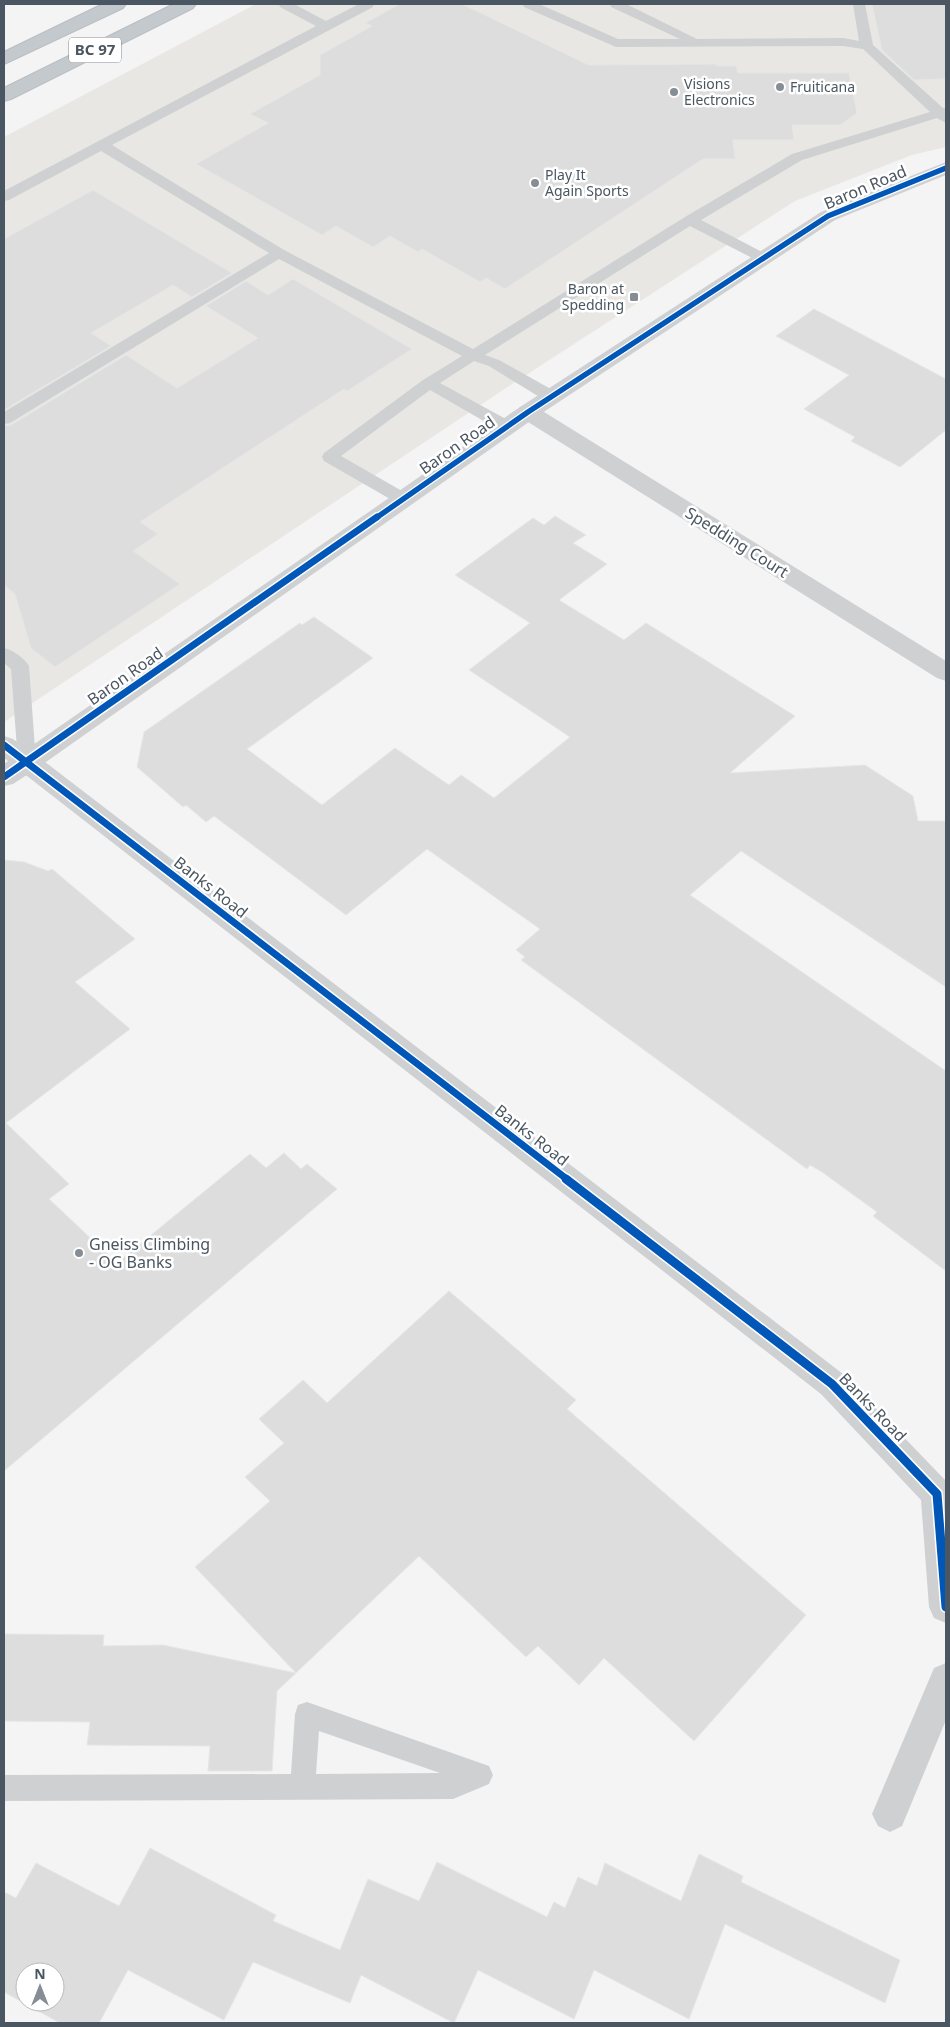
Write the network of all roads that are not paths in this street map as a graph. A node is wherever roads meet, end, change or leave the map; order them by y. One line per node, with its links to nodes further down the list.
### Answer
1 (116, 4): 11 (highway, BC 97)
2 (187, 4): 12 (highway, BC 97)
3 (284, 4): 8 (lane)
4 (368, 4): 8 (lane)
5 (529, 4): 9 (lane)
6 (616, 4): 9 (lane)
7 (859, 4): 10 (lane)
8 (325, 26): 14 (lane)
9 (696, 42): 10 (lane)
10 (866, 46): 13 (lane)
11 (4, 59)
12 (4, 95)
13 (944, 115): 17 (lane)
14 (101, 145): 16 (lane); 18 (lane)
15 (946, 168): 19 (street, Baron Road)
16 (4, 197)
17 (690, 220): 19 (lane); 20 (lane)
18 (279, 253): 20 (lane); 24 (lane)
19 (763, 258): 22 (street, Baron Road)
20 (474, 356): 21 (lane); 22 (lane)
21 (429, 383): 25 (lane); 26 (lane)
22 (552, 397): 23 (street, Baron Road)
23 (528, 412): 25 (street, Baron Road); 28 (street, Spedding Court)
24 (4, 419)
25 (507, 427): 26 (street, Baron Road)
26 (403, 499): 30 (street, Baron Road)
27 (4, 654): 30 (lane)
28 (946, 672)
29 (4, 745): 30 (street, Banks Road)
30 (15, 770): 31 (street, Banks Road)
31 (946, 1608)
32 (946, 1680): 35 (street)
33 (303, 1787): 33 (lane); 34 (lane)
34 (4, 1788)
35 (890, 1814)

